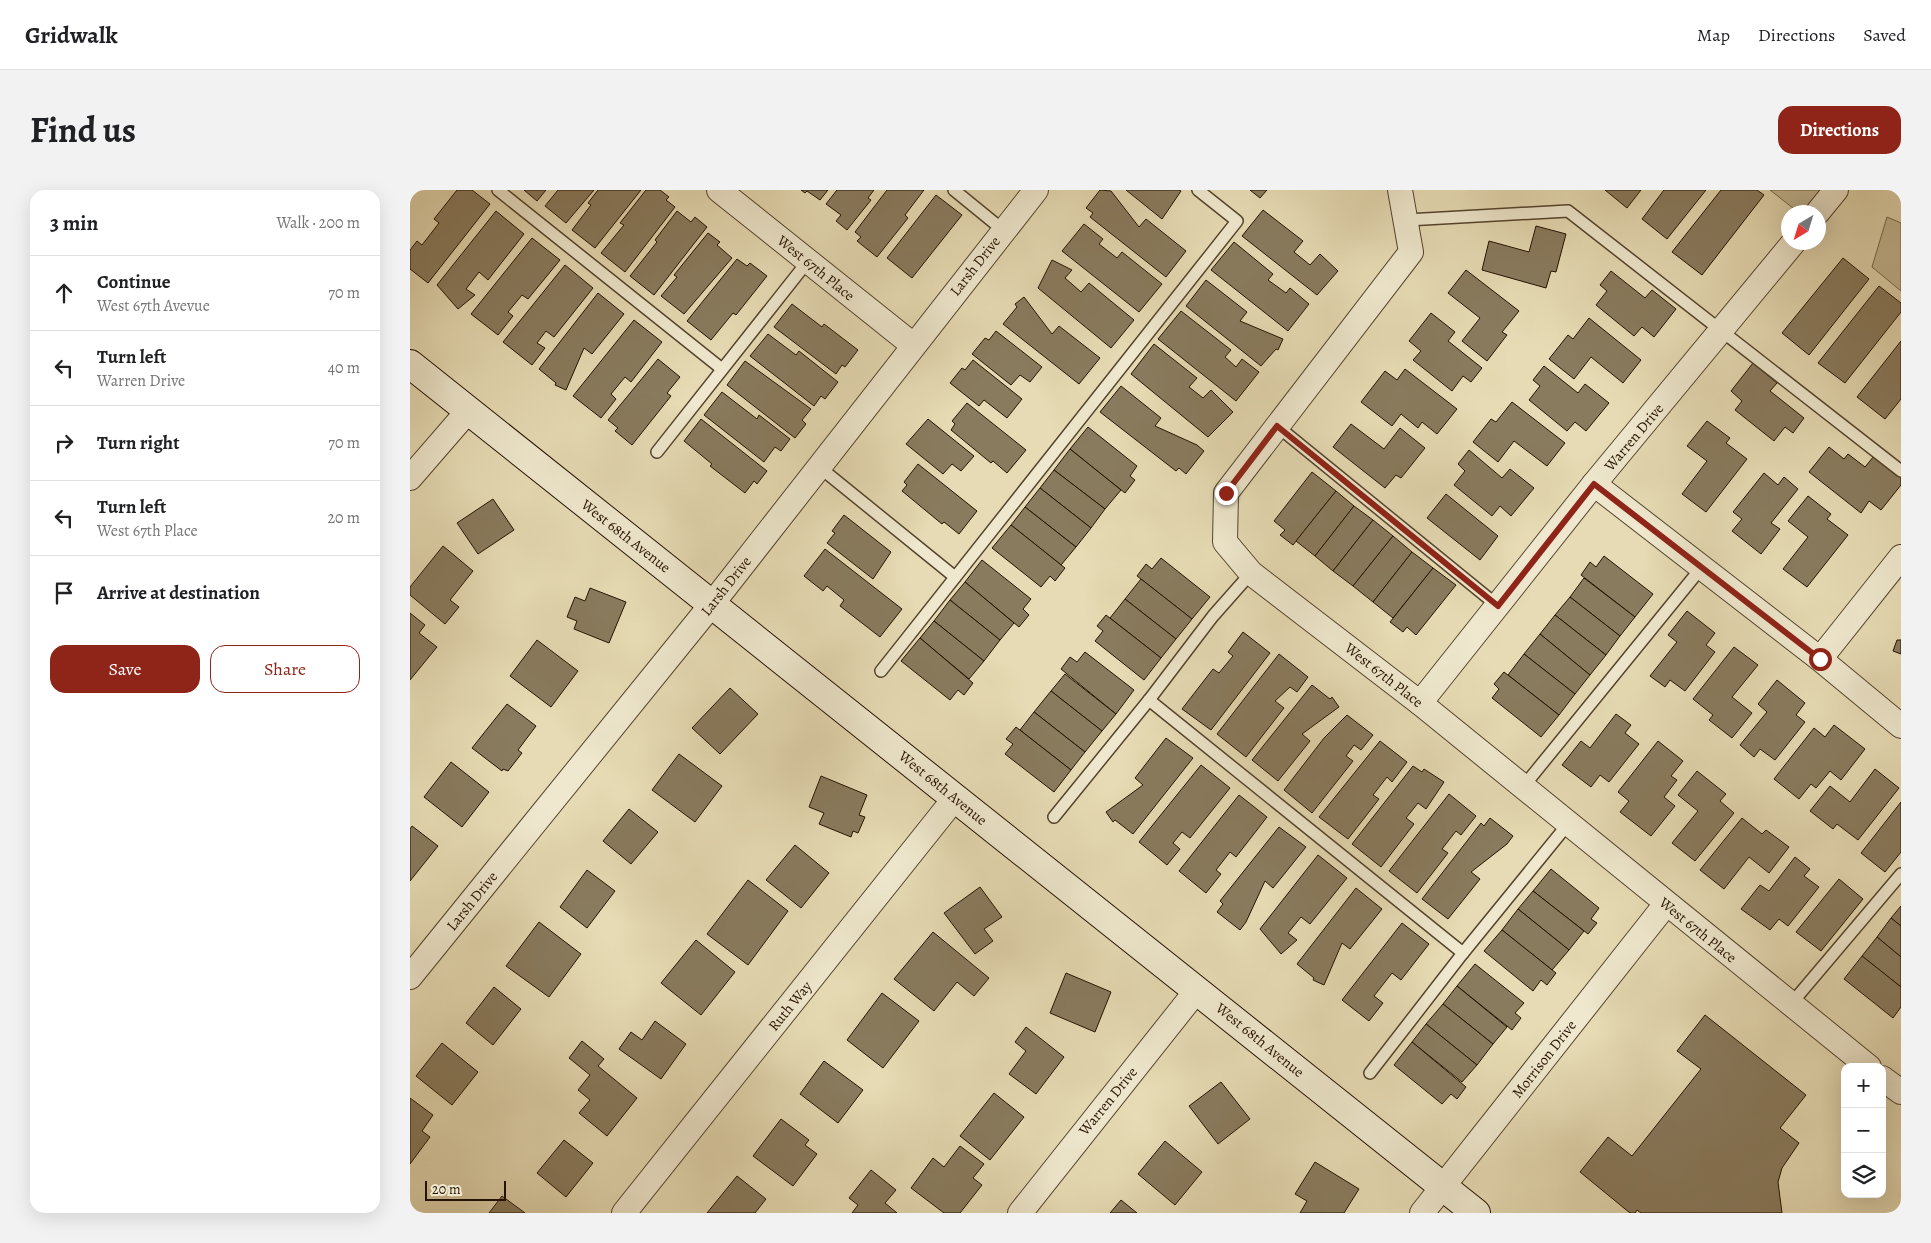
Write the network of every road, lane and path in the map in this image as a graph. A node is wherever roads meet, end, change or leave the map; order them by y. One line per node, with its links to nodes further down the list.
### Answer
1 (498, 190): 16 (lane)
2 (719, 190): 12 (street, West 67th Place)
3 (954, 190): 10 (lane)
4 (1036, 190): 10 (street, Larsh Drive)
5 (1198, 190): 27 (lane)
6 (1400, 190): 9 (street, West 67th Place)
7 (1836, 190): 8 (street)
8 (1824, 205)
9 (1407, 220): 13 (lane); 18 (street, West 67th Place)
10 (1003, 230): 14 (street, Larsh Drive)
11 (1788, 250): 13 (street, Warren Drive)
12 (808, 261): 14 (street, West 67th Place); 16 (lane)
13 (1722, 332): 21 (lane); 23 (street, Warren Drive)
14 (913, 345): 20 (street, Larsh Drive)
15 (410, 364): 17 (street, West 68th Avenue)
16 (722, 369): 19 (lane)
17 (468, 410): 22 (street); 28 (street, West 68th Avenue)
18 (1277, 426): 26 (street, West 67th Place); 29 (lane)
19 (657, 452)
20 (818, 466): 27 (lane); 28 (street, Larsh Drive)
21 (1901, 471)
22 (410, 478)
23 (1594, 484): 25 (street); 29 (street, Warren Drive)
24 (1901, 557): 30 (street)
25 (1702, 567): 30 (street); 35 (lane)
26 (1251, 573): 32 (lane); 33 (street, West 67th Place)
27 (955, 577): 31 (lane)
28 (712, 604): 36 (street, West 68th Avenue); 42 (street, Larsh Drive)
29 (1498, 606): 33 (street, Warren Drive)
30 (1820, 659): 34 (street)
31 (881, 671)
32 (1149, 700): 37 (lane); 41 (lane)
33 (1420, 703): 35 (street, West 67th Place)
34 (1901, 726)
35 (1523, 787): 38 (street, West 67th Place)
36 (955, 798): 43 (street, West 68th Avenue); 50 (street, Ruth Way)
37 (1054, 817)
38 (1568, 824): 40 (street, West 67th Place); 41 (lane)
39 (1901, 874): 44 (lane)
40 (1666, 904): 44 (street, West 67th Place); 49 (street, Morrison Drive)
41 (1463, 953): 46 (lane)
42 (410, 977)
43 (1197, 990): 49 (street, West 68th Avenue); 51 (street, Warren Drive)
44 (1791, 1004): 45 (street, West 67th Place)
45 (1864, 1063)
46 (1370, 1073)
47 (1886, 1081): 48 (street)
48 (1901, 1092)
49 (1444, 1187): 52 (street, Morrison Drive); 53 (street, West 68th Avenue)
50 (624, 1213)
51 (1020, 1213)
52 (1422, 1213)
53 (1476, 1213)

